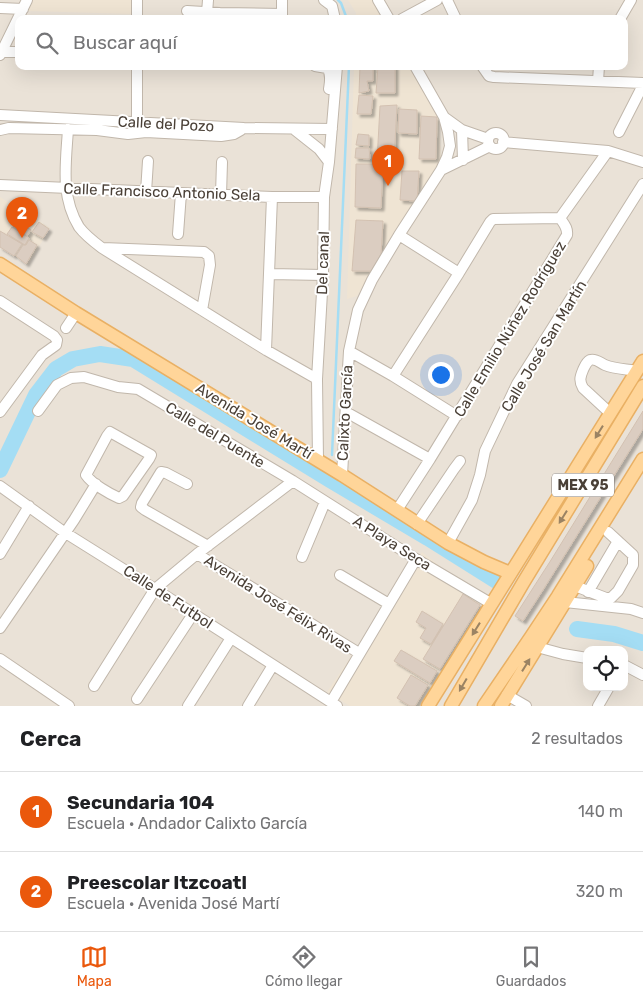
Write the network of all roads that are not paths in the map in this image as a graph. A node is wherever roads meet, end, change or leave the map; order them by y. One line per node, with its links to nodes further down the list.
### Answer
1 (137, 0): 13 (street)
2 (208, 0): 12 (street)
3 (282, 0): 15 (street)
4 (324, 0): 16 (street)
5 (378, 0): 17 (street)
6 (438, 0): 18 (street)
7 (447, 0): 19 (street)
8 (631, 0): 20 (street)
9 (25, 4): 10 (street)
10 (0, 8)
11 (187, 11): 12 (street)
12 (207, 12): 14 (street)
13 (137, 15)
14 (216, 15)
15 (282, 15)
16 (334, 15)
17 (387, 15)
18 (410, 15)
19 (454, 15)
20 (622, 15)
21 (15, 24): 23 (street)
22 (15, 52): 23 (street)
23 (1, 53)
24 (136, 70): 35 (street)
25 (329, 70): 32 (street)
26 (338, 70): 38 (street, Del canal)
27 (417, 70): 34 (street)
28 (485, 70): 30 (street)
29 (599, 70): 30 (street)
30 (598, 81): 31 (street)
31 (643, 84): 42 (street)
32 (330, 89)
33 (0, 115): 35 (street, Calle del Pozo)
34 (444, 117): 41 (street); 50 (street, Calixto García)
35 (137, 122): 36 (street, Calle del Pozo)
36 (244, 128): 37 (street); 40 (street, Calle del Pozo)
37 (68, 129): 39 (street); 53 (street)
38 (332, 129): 40 (street, Calle del Pozo); 48 (street, Del canal)
39 (0, 130)
40 (295, 130): 48 (street)
41 (462, 130): 43 (street); 45 (street)
42 (619, 132)
43 (489, 143): 44 (street); 45 (street)
44 (608, 151): 49 (street); 59 (street, Calle Emilio Núñez Rodríguez)
45 (463, 160): 50 (street)
46 (148, 161): 54 (street)
47 (222, 162): 56 (street)
48 (329, 162): 58 (street, Del canal)
49 (643, 162)
50 (441, 170): 61 (street, Calixto García)
51 (643, 184): 99 (street, Calle José San Martín)
52 (0, 185): 53 (street, Calle Francisco Antonio Sela)
53 (65, 188): 54 (street, Calle Francisco Antonio Sela); 62 (street)
54 (146, 192): 55 (street, Calle Francisco Antonio Sela)
55 (180, 193): 56 (street, Calle Francisco Antonio Sela); 60 (street)
56 (221, 195): 57 (street, Calle Francisco Antonio Sela)
57 (272, 197): 58 (street, Calle Francisco Antonio Sela); 65 (street)
58 (324, 198): 66 (street, Del canal)
59 (560, 218): 64 (street); 81 (street, Calle Emilio Núñez Rodríguez)
60 (178, 234)
61 (399, 235): 64 (street); 72 (street, Calixto García)
62 (102, 248): 68 (street); 68 (street)
63 (0, 266): 69 (main road, Avenida José Martí)
64 (459, 273): 74 (street)
65 (270, 274): 66 (street); 71 (street)
66 (323, 275): 75 (street, Del canal)
67 (0, 301): 78 (street)
68 (202, 310): 71 (street)
69 (76, 313): 70 (street); 83 (main road, Avenida José Martí)
70 (66, 328)
71 (266, 350): 75 (street)
72 (348, 351): 74 (street); 79 (street, Calixto García)
73 (640, 366): 80 (main road); 80 (street)
74 (393, 376): 81 (street)
75 (317, 379): 83 (street, Del canal)
76 (643, 386): 133 (main road, MEX 95, one-way to 133)
77 (38, 411): 88 (street, Calle del Puente)
78 (0, 412)
79 (346, 412): 84 (street); 86 (street, Calixto García)
80 (610, 413): 105 (main road, one-way to 105)
81 (457, 416): 84 (street, Calle Emilio Núñez Rodríguez)
82 (643, 459): 134 (main road, MEX 95)
83 (318, 460): 86 (main road, Avenida José Martí)
84 (430, 460): 94 (street, Calle Emilio Núñez Rodríguez)
85 (460, 461): 95 (street)
86 (342, 475): 94 (main road, Avenida José Martí)
87 (643, 475): 97 (main road)
88 (293, 481): 92 (street, A Playa Seca); 100 (street)
89 (96, 484): 89 (street); 96 (street)
90 (187, 484): 100 (street)
91 (0, 487): 93 (street, Calle de Futbol)
92 (325, 502): 103 (street); 104 (street, A Playa Seca)
93 (29, 506): 96 (street, Calle de Futbol); 101 (street)
94 (397, 510): 95 (main road, Avenida José Martí)
95 (418, 524): 99 (main road, Avenida José Martí)
96 (64, 532): 108 (street, Calle de Futbol); 115 (street)
97 (608, 532): 98 (street); 107 (main road)
98 (618, 541): 109 (street); 109 (street)
99 (448, 543): 105 (main road, Avenida José Martí)
100 (208, 546): 102 (street)
101 (0, 554)
102 (197, 554): 108 (street); 118 (street, Avenida José Félix Rivas)
103 (302, 557)
104 (416, 559): 111 (street); 112 (street, A Playa Seca)
105 (510, 572): 112 (main road)
106 (340, 575): 111 (street)
107 (575, 586): 109 (street); 110 (main road)
108 (155, 589): 114 (street, Calle de Futbol); 124 (street)
109 (588, 592)
110 (565, 602): 113 (street); 117 (main road)
111 (389, 604): 118 (street)
112 (492, 604): 132 (main road, one-way to 132)
113 (643, 613)
114 (193, 614): 116 (street, Calle de Futbol); 126 (street)
115 (0, 628)
116 (231, 638): 121 (street, Calle de Futbol); 130 (street)
117 (537, 648): 119 (street); 127 (main road, one-way to 117)
118 (359, 653): 128 (street)
119 (583, 657)
120 (0, 659): 129 (street)
121 (272, 665): 128 (street, Calle de Futbol); 131 (street)
122 (628, 667): 123 (street)
123 (643, 675)
124 (94, 686)
125 (607, 691): 136 (street)
126 (137, 699)
127 (504, 701): 135 (street)
128 (334, 704)
129 (69, 706)
130 (188, 706)
131 (248, 706)
132 (428, 706)
133 (451, 706)
134 (484, 706)
135 (526, 706)
136 (598, 706)

